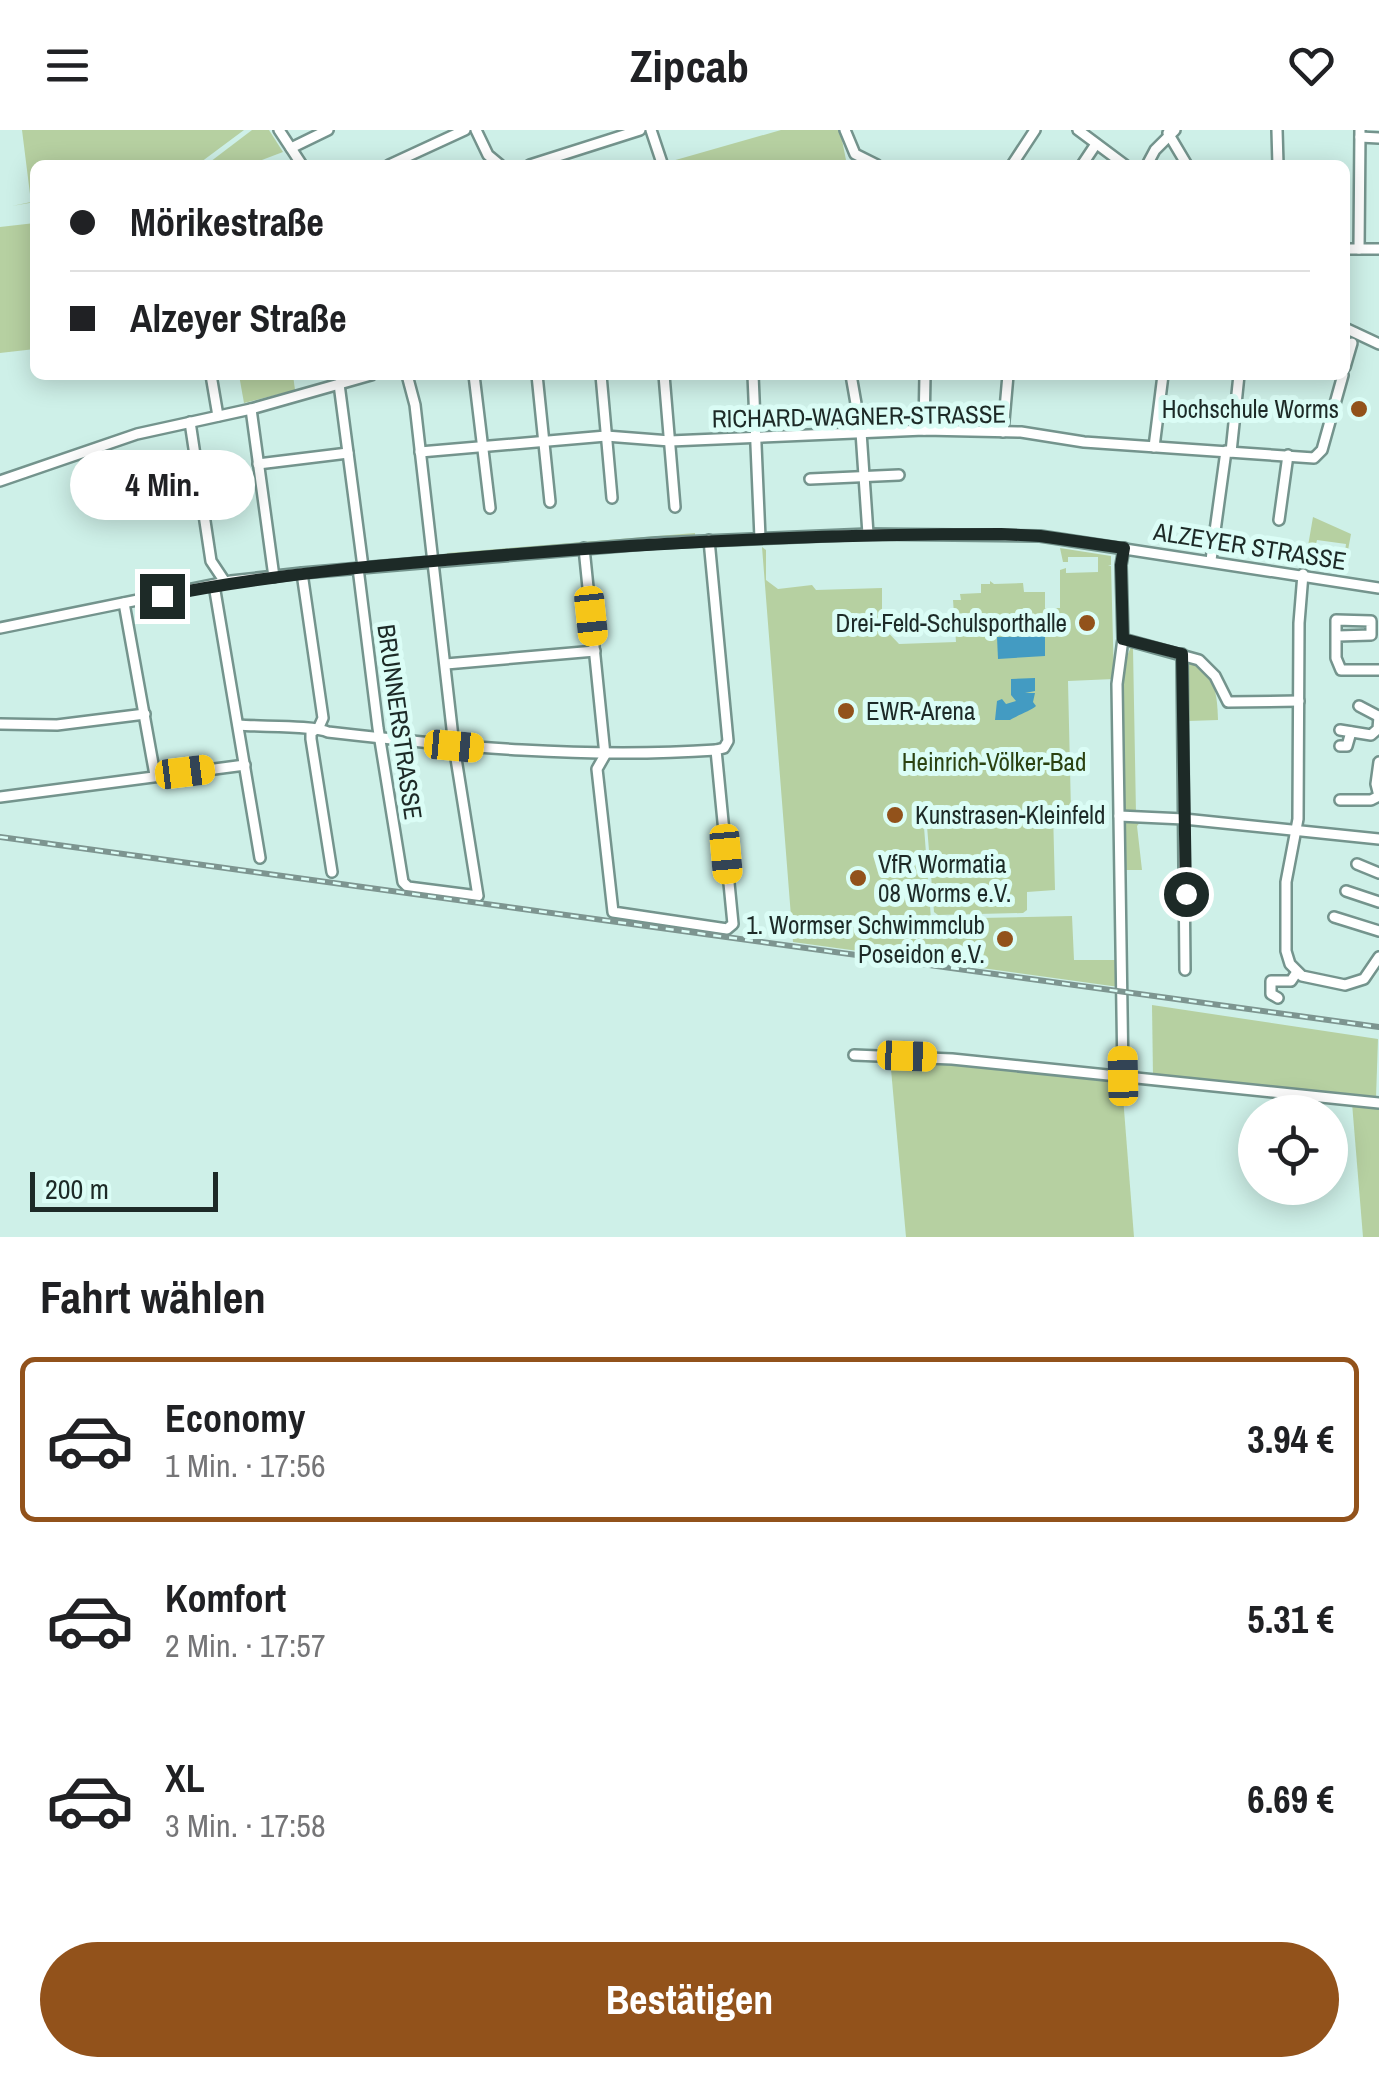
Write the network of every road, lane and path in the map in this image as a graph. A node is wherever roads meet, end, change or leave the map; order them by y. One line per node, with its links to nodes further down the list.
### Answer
1 (279, 130): 15 (street)
2 (328, 130): 15 (street)
3 (465, 130): 17 (street)
4 (476, 130): 18 (street)
5 (640, 130): 19 (street)
6 (651, 130): 20 (street)
7 (1034, 130): 22 (street)
8 (1078, 130): 14 (street)
9 (1278, 130): 27 (street)
10 (1170, 132): 25 (street); 26 (street)
11 (1360, 134): 13 (street); 29 (street)
12 (847, 135): 21 (street)
13 (1379, 138)
14 (1096, 144): 23 (street); 24 (street)
15 (291, 148): 16 (street)
16 (299, 160)
17 (400, 160)
18 (495, 160)
19 (546, 160)
20 (661, 160)
21 (856, 160)
22 (1015, 160)
23 (1085, 160)
24 (1118, 160)
25 (1149, 160)
26 (1184, 160)
27 (1278, 160)
28 (1379, 248): 29 (street)
29 (1359, 249): 30 (street)
30 (1350, 250)
31 (1353, 341): 32 (street)
32 (1379, 344)
33 (212, 380): 49 (street)
34 (354, 380): 47 (street)
35 (408, 380): 60 (street)
36 (475, 380): 58 (street)
37 (538, 380): 56 (street)
38 (601, 380): 54 (street)
39 (664, 380): 57 (street)
40 (753, 380): 55 (street)
41 (852, 380): 52 (street)
42 (925, 380): 51 (street)
43 (1007, 380): 53 (street)
44 (1162, 380): 59 (street)
45 (1238, 380): 61 (street)
46 (1342, 380): 63 (street, RICHARD-WAGNER-STRASSE)
47 (340, 384): 48 (street); 62 (street, BRUNNERSTRASSE)
48 (251, 409): 49 (street); 64 (street)
49 (218, 416): 50 (street)
50 (190, 422): 68 (street); 85 (street)
51 (924, 430): 52 (street, RICHARD-WAGNER-STRASSE); 53 (street, RICHARD-WAGNER-STRASSE)
52 (861, 432): 55 (street, RICHARD-WAGNER-STRASSE); 66 (street)
53 (1002, 432): 59 (street, RICHARD-WAGNER-STRASSE)
54 (606, 436): 56 (street, RICHARD-WAGNER-STRASSE); 57 (street, RICHARD-WAGNER-STRASSE); 69 (street)
55 (755, 436): 57 (street, RICHARD-WAGNER-STRASSE); 75 (street)
56 (542, 440): 58 (street, RICHARD-WAGNER-STRASSE); 70 (street)
57 (670, 441): 71 (street)
58 (482, 446): 60 (street, RICHARD-WAGNER-STRASSE); 72 (street)
59 (1154, 447): 61 (street, RICHARD-WAGNER-STRASSE)
60 (420, 452): 79 (street)
61 (1228, 452): 63 (street, RICHARD-WAGNER-STRASSE); 80 (street)
62 (348, 453): 64 (street); 81 (street, BRUNNERSTRASSE)
63 (1288, 455): 73 (street)
64 (258, 464): 84 (street)
65 (899, 475): 66 (street)
66 (865, 476): 67 (street); 74 (street)
67 (810, 479)
68 (0, 480)
69 (612, 498)
70 (550, 502)
71 (675, 507)
72 (490, 508)
73 (1279, 520)
74 (868, 534): 75 (street, ALZEYER STRASSE); 78 (street, ALZEYER STRASSE)
75 (760, 538): 76 (street, ALZEYER STRASSE)
76 (709, 540): 77 (street, ALZEYER STRASSE); 105 (street)
77 (584, 548): 79 (street, ALZEYER STRASSE); 91 (street)
78 (1124, 548): 80 (street, ALZEYER STRASSE); 90 (street)
79 (433, 560): 81 (street, ALZEYER STRASSE); 93 (street)
80 (1211, 560): 83 (street, ALZEYER STRASSE)
81 (361, 568): 82 (street, ALZEYER STRASSE); 102 (street, BRUNNERSTRASSE)
82 (302, 574): 84 (street, ALZEYER STRASSE); 101 (street)
83 (1303, 574): 86 (street, ALZEYER STRASSE); 95 (street)
84 (274, 577): 85 (street, ALZEYER STRASSE)
85 (220, 584): 87 (street, ALZEYER STRASSE); 100 (street)
86 (1379, 585)
87 (124, 603): 88 (street, ALZEYER STRASSE); 97 (street)
88 (0, 628)
89 (1338, 636): 94 (street)
90 (1123, 639): 92 (street); 113 (street)
91 (594, 650): 93 (street); 106 (street)
92 (1182, 654): 95 (street); 114 (street)
93 (446, 664): 103 (street)
94 (1379, 670)
95 (1299, 701): 115 (street)
96 (1359, 706): 98 (street)
97 (145, 714): 99 (street); 109 (street)
98 (1379, 716): 104 (street)
99 (0, 724)
100 (239, 726): 101 (street); 108 (street)
101 (320, 728): 102 (street); 119 (street)
102 (381, 738): 103 (street); 103 (street, BRUNNERSTRASSE)
103 (454, 746): 106 (street)
104 (1340, 746)
105 (716, 750): 106 (street); 106 (street)
106 (605, 755)
107 (1379, 762): 110 (street)
108 (245, 765): 109 (street); 117 (street)
109 (155, 775): 111 (street)
110 (1379, 796): 112 (street)
111 (0, 797)
112 (1340, 800)
113 (1119, 816): 114 (street); 130 (street)
114 (1184, 820): 115 (street); 126 (street)
115 (1298, 832): 116 (street); 127 (street)
116 (1379, 839)
117 (260, 858)
118 (1357, 864): 120 (street)
119 (332, 872)
120 (1379, 873)
121 (1346, 891): 122 (street)
122 (1379, 902)
123 (1334, 917): 124 (street)
124 (1379, 931)
125 (1378, 959): 127 (street)
126 (1185, 970)
127 (1297, 972): 128 (street)
128 (1278, 998)
129 (854, 1055): 130 (street)
130 (1123, 1076): 131 (street)
131 (1379, 1103)

